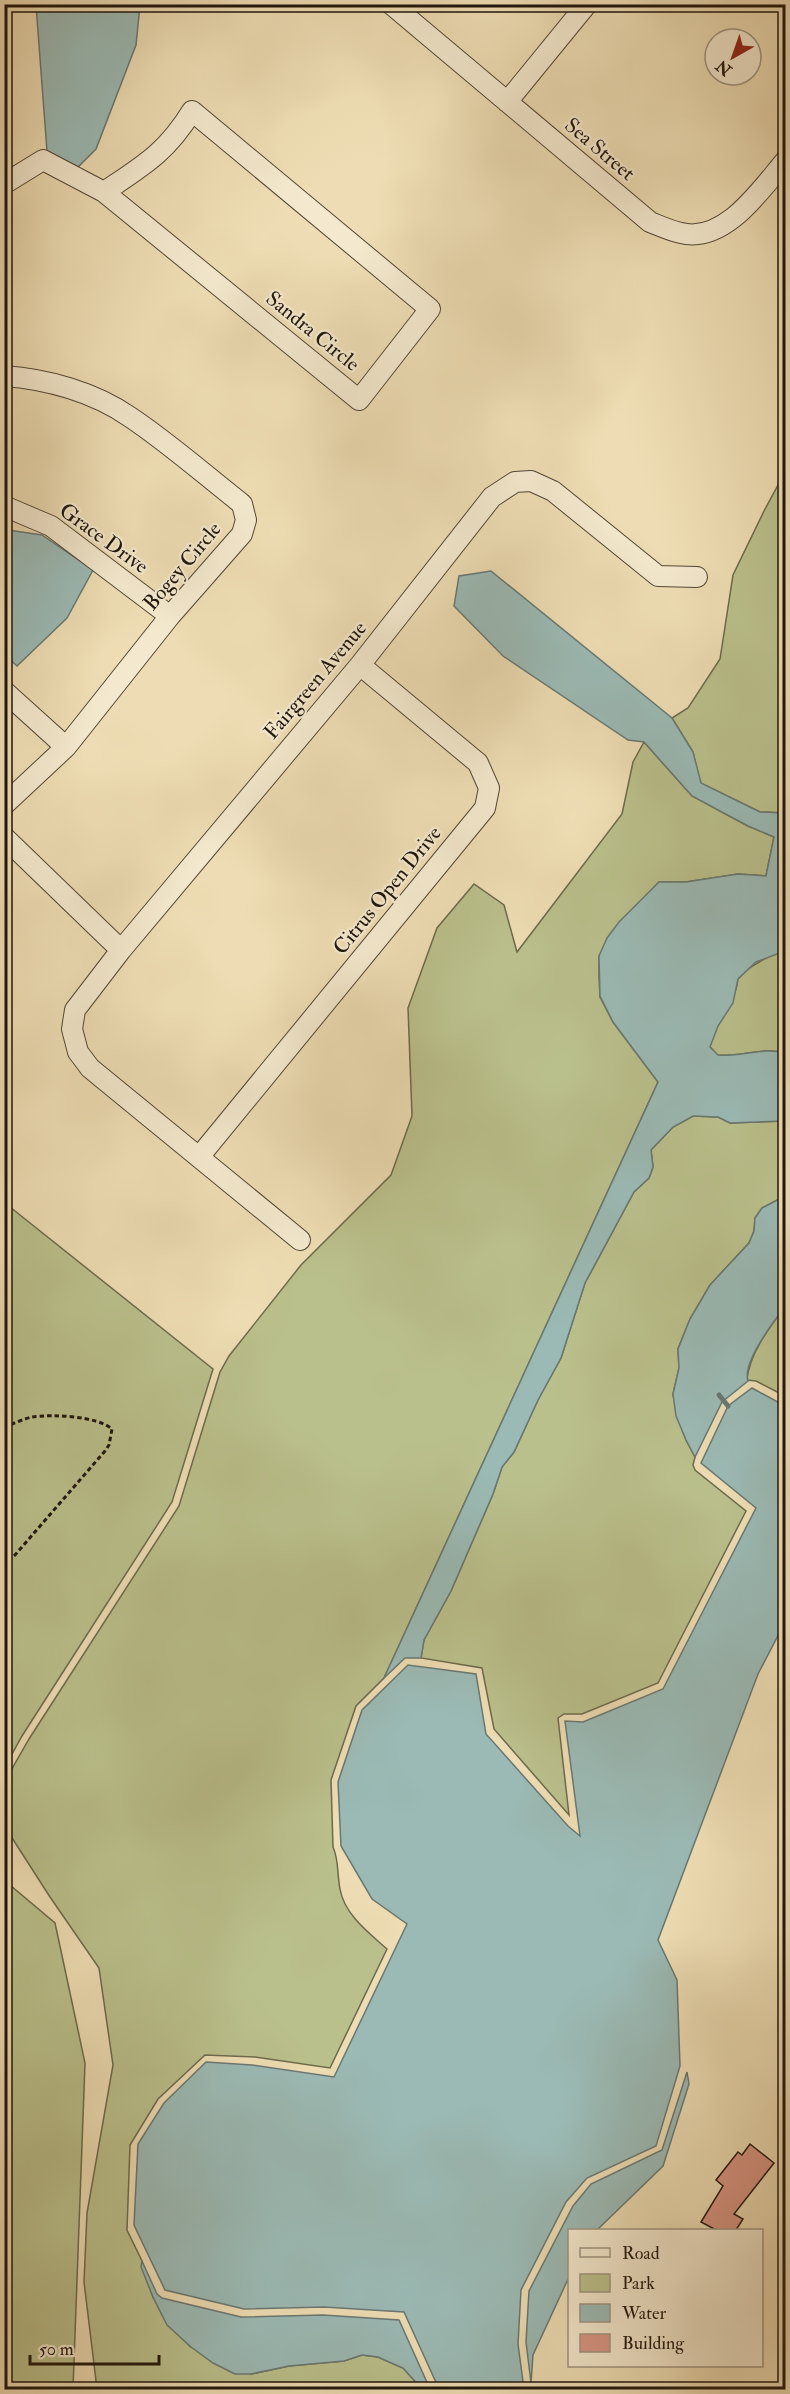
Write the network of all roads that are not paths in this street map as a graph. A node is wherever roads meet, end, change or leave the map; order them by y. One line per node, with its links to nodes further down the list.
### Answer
1 (391, 4): 3 (street, Sea Street)
2 (587, 4): 3 (street)
3 (507, 102): 4 (street, Sea Street)
4 (786, 160)
5 (4, 184): 6 (street)
6 (104, 192): 6 (street, Sandra Circle)
7 (4, 376): 10 (street, Bogey Circle)
8 (4, 506): 10 (street, Grace Drive)
9 (697, 578): 11 (street, Fairgreen Avenue)
10 (170, 616): 13 (street, Bogey Circle)
11 (360, 666): 16 (street, Fairgreen Avenue); 17 (street, Citrus Open Drive)
12 (4, 691): 13 (street)
13 (66, 747): 14 (street, Bogey Circle)
14 (4, 805)
15 (4, 837): 16 (street)
16 (121, 950): 17 (street)
17 (199, 1157): 18 (street)
18 (300, 1240)

